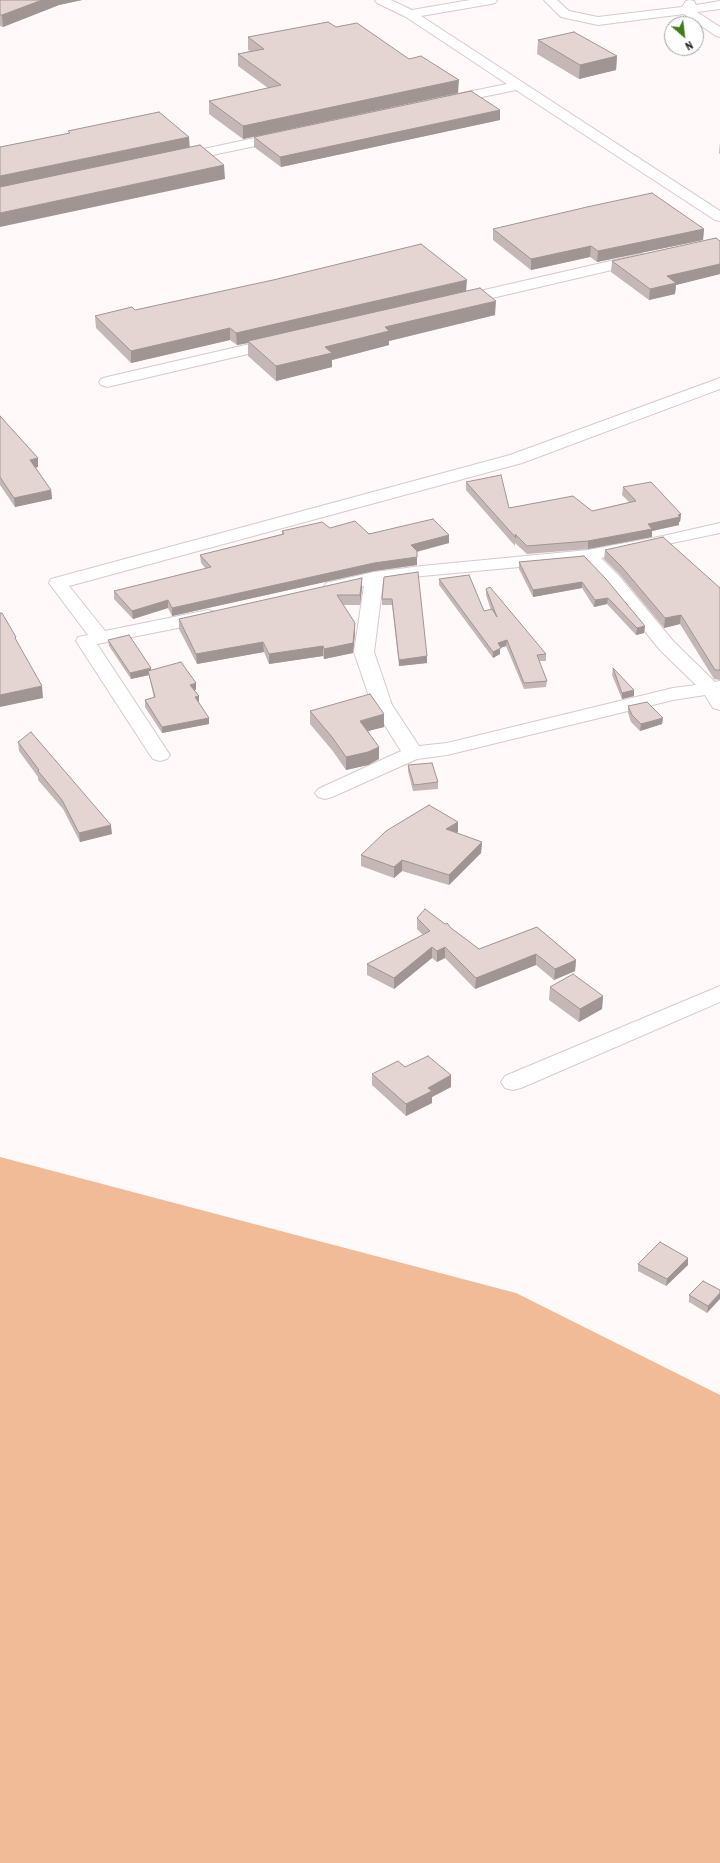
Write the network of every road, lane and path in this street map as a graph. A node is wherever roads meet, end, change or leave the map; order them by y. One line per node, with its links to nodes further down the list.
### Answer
1 (381, 0): 6 (street)
2 (491, 0): 6 (street)
3 (550, 0): 5 (street)
4 (720, 4): 5 (street)
5 (690, 5): 7 (street)
6 (410, 14): 8 (street)
7 (720, 33)
8 (519, 85): 9 (street); 12 (street)
9 (434, 104)
10 (294, 133): 11 (street)
11 (170, 160)
12 (720, 217)
13 (658, 255): 14 (street)
14 (440, 305)
15 (293, 339): 16 (street)
16 (107, 382)
17 (720, 383): 23 (street)
18 (720, 528): 19 (street)
19 (588, 555): 20 (street); 24 (street)
20 (374, 578): 21 (street); 25 (street)
21 (315, 592)
22 (226, 612): 23 (street)
23 (100, 638): 26 (street)
24 (717, 693): 25 (street)
25 (413, 753): 27 (street)
26 (160, 755)
27 (325, 793)
28 (720, 993): 29 (street)
29 (514, 1082)

